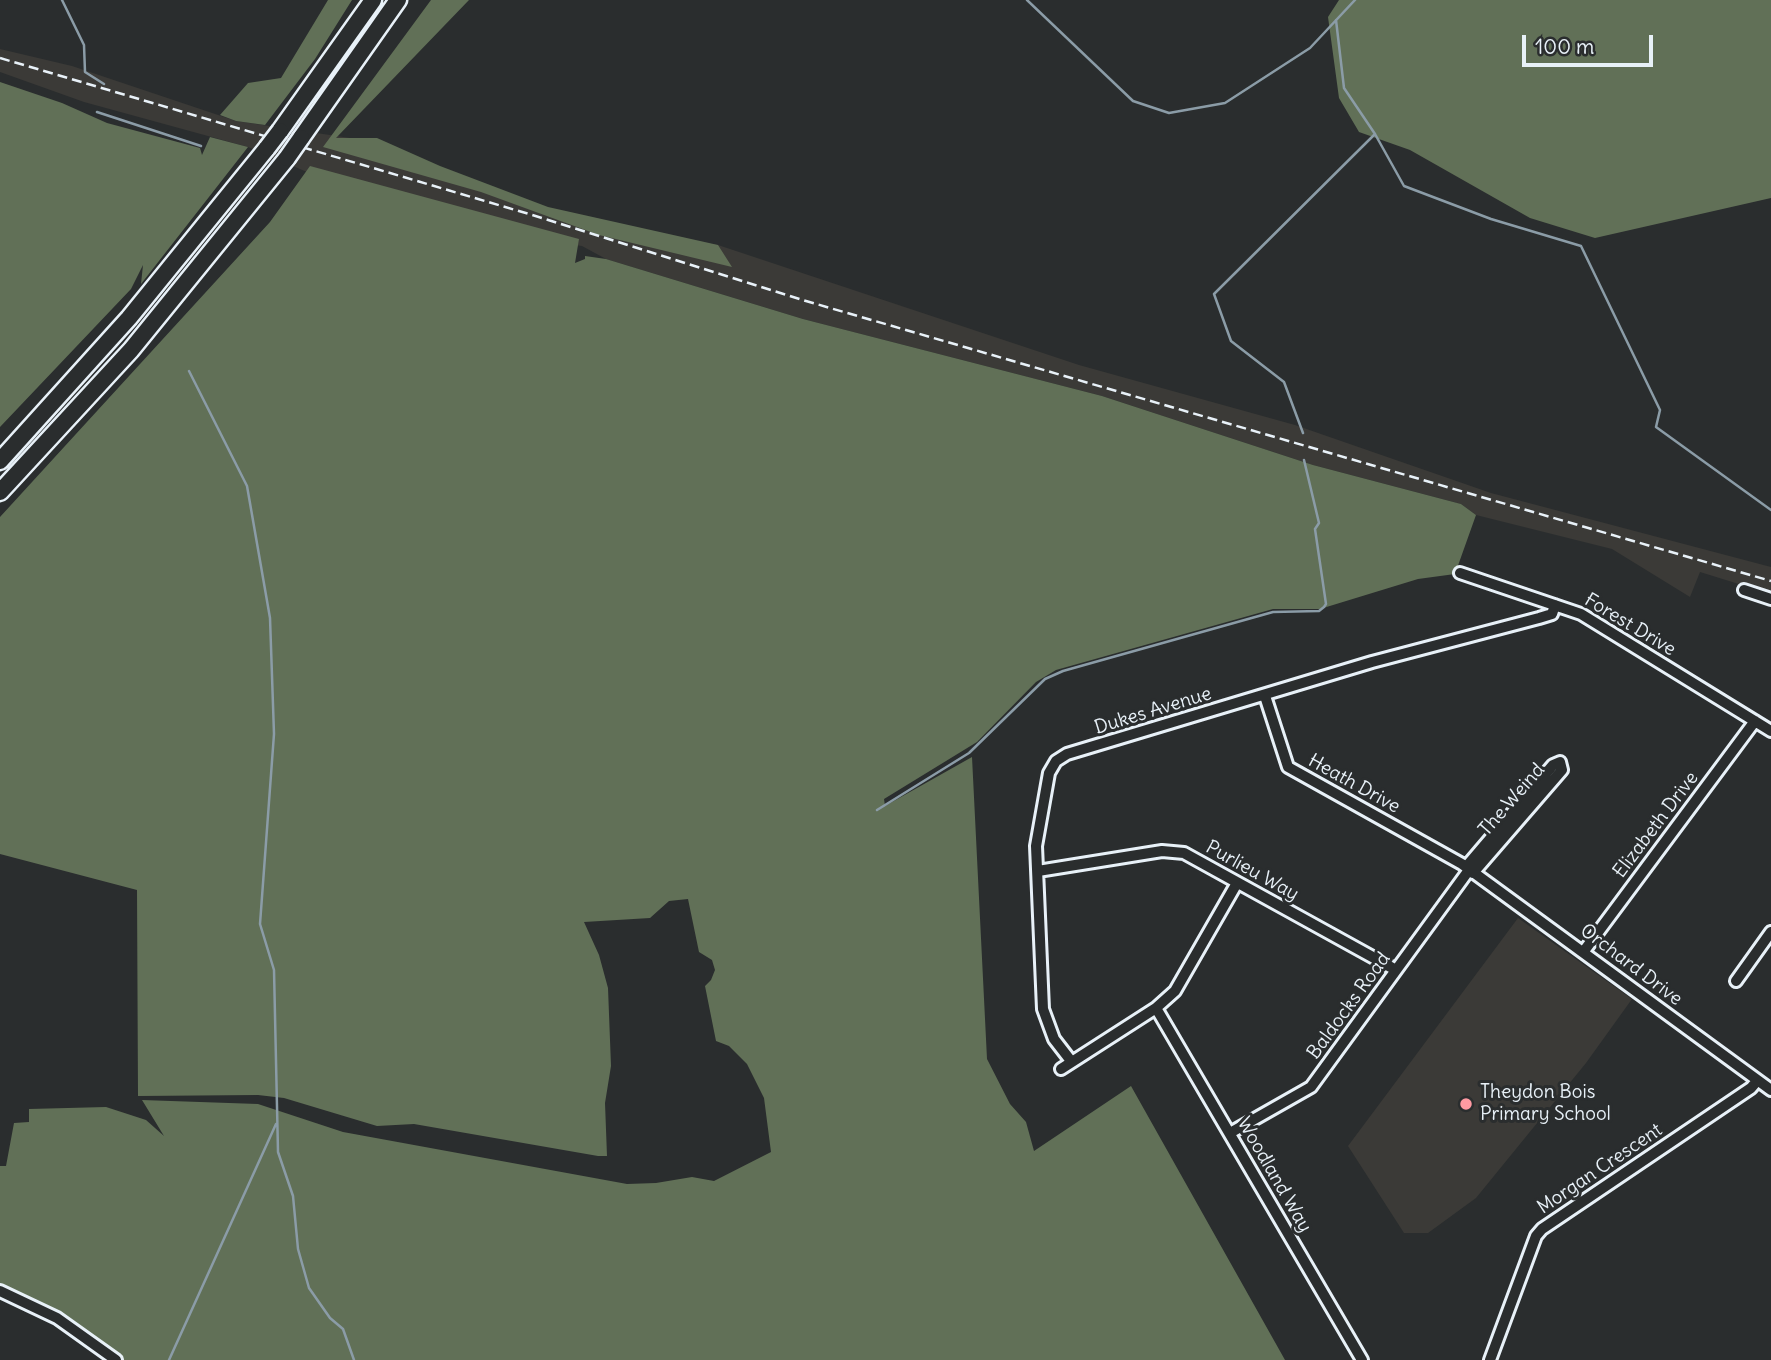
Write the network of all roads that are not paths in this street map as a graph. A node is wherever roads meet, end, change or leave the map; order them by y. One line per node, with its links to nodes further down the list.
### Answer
1 (364, 0): 4 (highway)
2 (373, 0): 4 (highway)
3 (398, 0): 6 (highway, bridge)
4 (351, 33): 5 (highway, bridge)
5 (0, 461)
6 (0, 492)
7 (1460, 573): 10 (street, Forest Drive)
8 (1744, 590): 9 (street)
9 (1771, 599)
10 (1555, 605): 11 (street, Dukes Avenue); 12 (street, Forest Drive)
11 (1265, 696): 14 (street, Heath Drive); 15 (street, Dukes Avenue)
12 (1755, 721): 13 (street, Forest Drive); 18 (street, Elizabeth Drive)
13 (1771, 731)
14 (1469, 870): 14 (street, The Weind); 18 (street, Orchard Drive); 19 (street, Baldocks Road)
15 (1038, 872): 16 (street, Purlieu Way); 22 (street, Dukes Avenue)
16 (1237, 883): 19 (street, Purlieu Way); 21 (street)
17 (1771, 932): 20 (street)
18 (1584, 951): 24 (street, Orchard Drive)
19 (1396, 970): 26 (street, Baldocks Road)
20 (1736, 981)
21 (1156, 1008): 22 (street); 26 (street, Woodland Way)
22 (1071, 1061): 23 (street)
23 (1061, 1069)
24 (1757, 1081): 25 (street, Orchard Drive); 30 (street, Morgan Crescent)
25 (1771, 1090)
26 (1230, 1133): 29 (street, Woodland Way)
27 (0, 1292): 28 (street)
28 (116, 1360)
29 (1362, 1360)
30 (1490, 1360)

